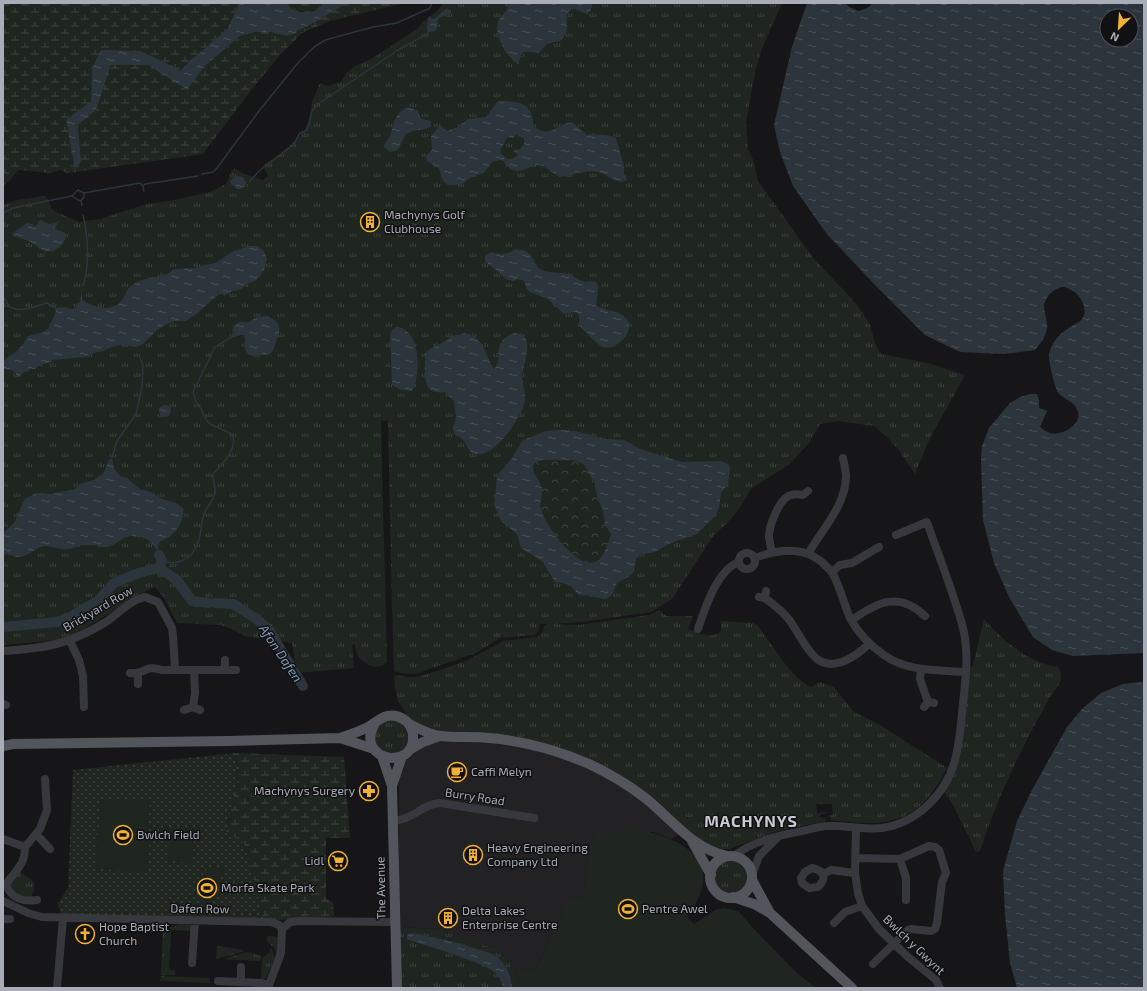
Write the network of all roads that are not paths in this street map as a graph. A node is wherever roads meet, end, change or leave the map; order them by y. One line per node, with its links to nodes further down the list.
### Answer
1 (843, 454): 6 (street)
2 (806, 496): 5 (street)
3 (893, 536): 21 (street)
4 (881, 545): 7 (street)
5 (772, 552): 6 (street); 11 (street)
6 (808, 554): 7 (street)
7 (832, 572): 10 (street)
8 (763, 595): 13 (street)
9 (926, 617): 10 (street)
10 (852, 620): 13 (street)
11 (698, 629)
12 (70, 641): 14 (street, Brickyard Row); 17 (street, Brickyard Row); 24 (street)
13 (869, 644): 16 (street)
14 (3, 651)
15 (225, 660): 19 (street)
16 (921, 669): 21 (street); 23 (street)
17 (175, 670): 18 (street); 22 (street)
18 (194, 670): 19 (street); 25 (street)
19 (226, 670): 20 (street)
20 (236, 670)
21 (966, 672): 38 (street)
22 (138, 684)
23 (928, 704)
24 (84, 707)
25 (184, 710)
26 (409, 724): 27 (main road); 28 (main road); 32 (main road)
27 (374, 725): 29 (main road); 31 (main road)
28 (440, 736): 32 (main road); 42 (main road)
29 (340, 738): 30 (main road); 31 (main road)
30 (3, 746)
31 (374, 749): 33 (main road)
32 (406, 753): 33 (main road); 35 (main road, The Avenue)
33 (382, 756): 35 (main road, The Avenue)
34 (45, 779): 39 (street)
35 (392, 786): 37 (main road, The Avenue)
36 (534, 818): 37 (street, Burry Road)
37 (393, 822): 60 (main road, The Avenue)
38 (856, 828): 40 (street); 46 (street, Bwlch y Gwynt)
39 (36, 834): 43 (street); 44 (street)
40 (779, 836): 45 (street); 51 (street)
41 (3, 839): 43 (street)
42 (692, 841): 45 (main road); 50 (main road)
43 (25, 847): 53 (street)
44 (50, 849)
45 (730, 856): 50 (main road); 51 (main road)
46 (855, 858): 47 (street); 48 (street, Bwlch y Gwynt)
47 (900, 859): 54 (street); 63 (street)
48 (855, 873): 49 (street); 56 (street, Bwlch y Gwynt)
49 (823, 874)
50 (711, 875): 52 (main road)
51 (752, 877): 52 (main road); 57 (main road)
52 (733, 897): 57 (main road)
53 (37, 900)
54 (906, 900)
55 (3, 901): 58 (street, Dafen Row)
56 (862, 906): 61 (street); 63 (street, Bwlch y Gwynt)
57 (770, 913): 72 (main road)
58 (63, 918): 59 (street, Dafen Row); 70 (street)
59 (195, 921): 62 (street, Dafen Row); 64 (street)
60 (395, 922): 62 (street); 71 (main road, The Avenue)
61 (834, 922)
62 (282, 929): 69 (street)
63 (893, 944): 65 (street); 73 (street, Bwlch y Gwynt)
64 (192, 963)
65 (873, 964)
66 (242, 967): 68 (street)
67 (218, 981): 68 (street)
68 (241, 981): 69 (street)
69 (269, 987)
70 (57, 988)
71 (397, 988)
72 (852, 988)
73 (940, 988)

